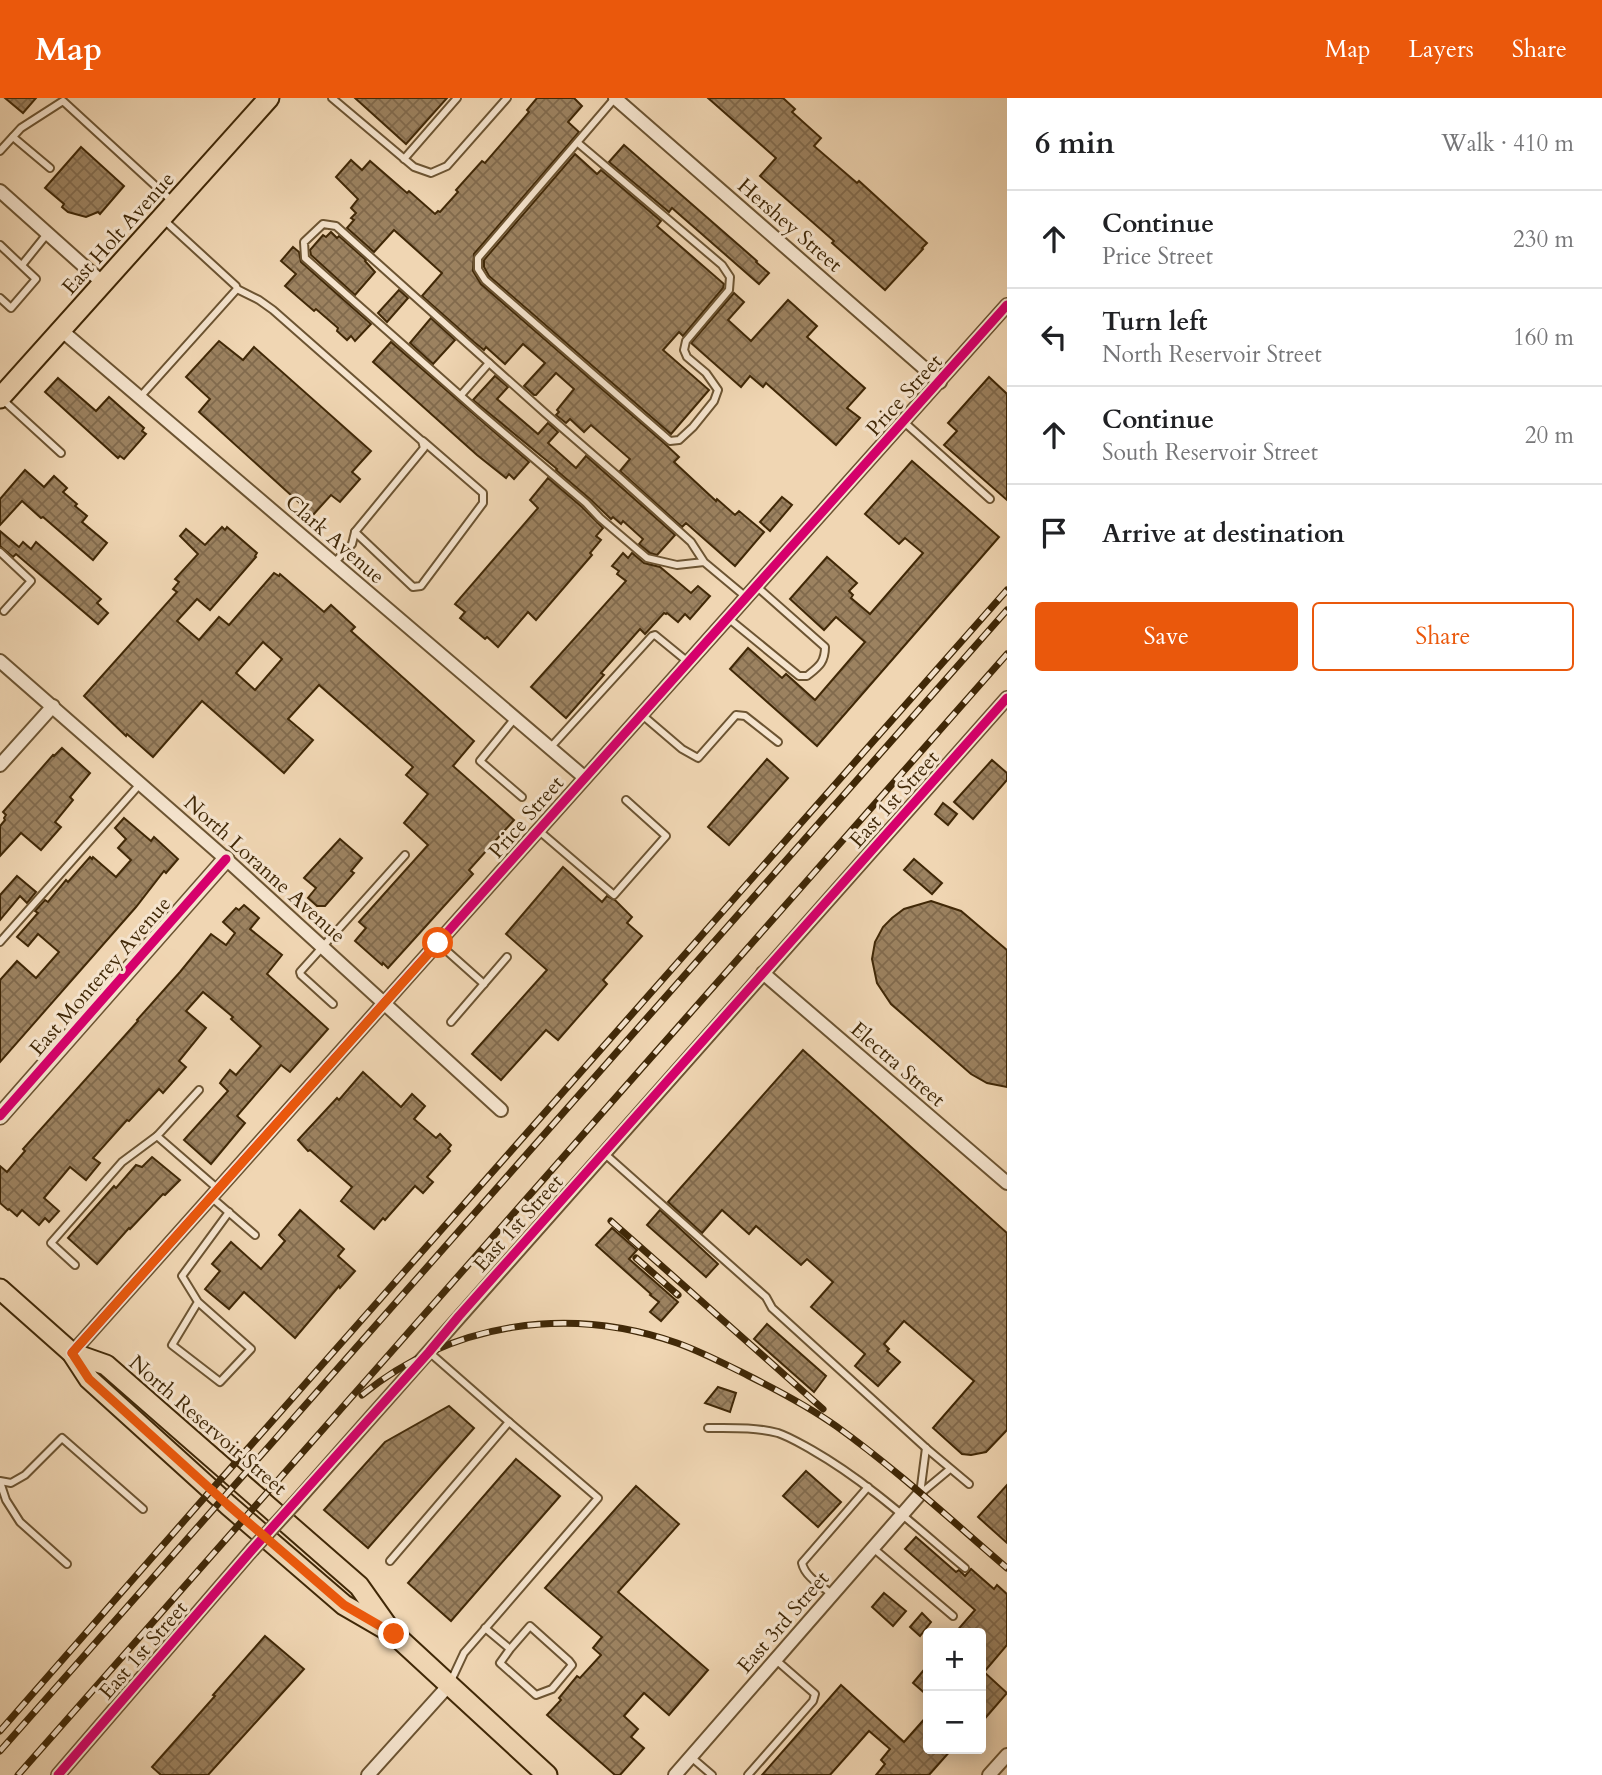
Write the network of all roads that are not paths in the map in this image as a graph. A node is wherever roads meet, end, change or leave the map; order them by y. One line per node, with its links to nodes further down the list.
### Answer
1 (270, 98): 13 (main road, East Holt Avenue)
2 (457, 98): 10 (lane)
3 (507, 98): 10 (lane)
4 (615, 98): 8 (lane); 23 (street, Hershey Street)
5 (335, 99): 10 (lane)
6 (64, 100): 7 (lane); 13 (lane)
7 (13, 137): 9 (lane); 11 (lane)
8 (578, 143): 8 (lane)
9 (0, 151)
10 (404, 159)
11 (50, 168)
12 (0, 191): 14 (street)
13 (169, 211): 17 (main road, East Holt Avenue); 18 (lane)
14 (48, 234): 16 (lane); 17 (street)
15 (0, 245): 16 (lane)
16 (22, 265): 19 (lane)
17 (104, 284): 21 (main road, East Holt Avenue)
18 (237, 289): 25 (lane); 28 (lane)
19 (0, 298)
20 (1007, 305): 23 (street, Price Street)
21 (61, 330): 25 (street, Clark Avenue); 26 (main road, East Holt Avenue)
22 (489, 363): 24 (lane); 24 (lane); 33 (lane)
23 (940, 382): 27 (street, Price Street)
24 (461, 395): 33 (lane)
25 (140, 397): 34 (street, Clark Avenue)
26 (0, 398): 29 (lane)
27 (904, 422): 30 (lane); 35 (street, Price Street)
28 (422, 441): 31 (lane); 31 (lane)
29 (61, 453)
30 (990, 499)
31 (355, 532): 34 (lane)
32 (0, 552): 37 (lane)
33 (704, 562): 36 (lane)
34 (334, 563): 44 (street, Clark Avenue)
35 (756, 586): 36 (street, Price Street); 38 (lane)
36 (746, 597): 38 (street, Price Street)
37 (1, 612)
38 (728, 618): 40 (street, Price Street)
39 (0, 661): 42 (street, North Loranne Avenue)
40 (688, 662): 43 (street, Price Street); 46 (lane)
41 (1007, 698): 59 (street, East 1st Street)
42 (53, 706): 47 (street); 49 (street, North Loranne Avenue)
43 (641, 714): 45 (lane); 48 (street, Price Street)
44 (515, 718): 46 (street, Clark Avenue); 50 (lane)
45 (778, 742)
46 (550, 748): 48 (street, Clark Avenue)
47 (0, 765)
48 (584, 777): 52 (street, Price Street)
49 (141, 783): 54 (street, North Loranne Avenue); 55 (lane)
50 (522, 797)
51 (626, 800): 52 (lane)
52 (538, 830): 56 (street, Price Street)
53 (405, 855): 57 (lane)
54 (226, 859): 57 (street, North Loranne Avenue); 66 (street, East Monterey Avenue)
55 (0, 942)
56 (438, 943): 60 (lane); 62 (street, Price Street)
57 (322, 947): 61 (lane); 62 (street, North Loranne Avenue)
58 (508, 957): 60 (lane)
59 (763, 973): 68 (street, East 1st Street); 69 (street, Electra Street)
60 (484, 984): 63 (lane)
61 (333, 1004)
62 (384, 1004): 65 (street, North Loranne Avenue); 70 (street, Price Street)
63 (451, 1022)
64 (199, 1090): 67 (lane)
65 (500, 1110)
66 (0, 1116)
67 (157, 1136): 70 (lane); 73 (lane)
68 (603, 1153): 76 (street, East 1st Street); 80 (lane)
69 (1007, 1183)
70 (215, 1193): 71 (lane); 77 (street, Price Street)
71 (229, 1212): 72 (lane); 75 (lane)
72 (256, 1235)
73 (75, 1265)
74 (0, 1289): 77 (main road, North Reservoir Street)
75 (198, 1302): 75 (lane)
76 (429, 1352): 78 (lane); 101 (street, East 1st Street, bridge)
77 (72, 1353): 95 (main road, North Reservoir Street); 95 (main road, North Reservoir Street)
78 (509, 1422): 89 (lane); 94 (lane)
79 (708, 1428): 84 (lane)
80 (926, 1448): 81 (lane); 85 (lane)
81 (950, 1469): 83 (lane); 85 (lane)
82 (0, 1481): 86 (lane); 90 (lane)
83 (969, 1484)
84 (868, 1487): 87 (lane); 92 (lane)
85 (920, 1494): 87 (street, East 3rd Street)
86 (143, 1509)
87 (902, 1515): 88 (street, East 3rd Street); 91 (lane)
88 (873, 1548): 92 (street, East 3rd Street); 93 (lane)
89 (390, 1561)
90 (67, 1564)
91 (965, 1568)
92 (832, 1595): 97 (street, East 3rd Street)
93 (953, 1616)
94 (485, 1628): 96 (lane); 98 (lane)
95 (394, 1634): 98 (main road)
96 (510, 1649): 96 (lane)
97 (776, 1660): 100 (street, East 3rd Street); 106 (lane)
98 (449, 1685): 102 (street); 103 (main road)
99 (1007, 1755): 107 (street)
100 (691, 1757): 104 (street, East 3rd Street); 105 (lane)
101 (58, 1775)
102 (368, 1775)
103 (547, 1775)
104 (675, 1775)
105 (712, 1775)
106 (748, 1775)
107 (989, 1775)

